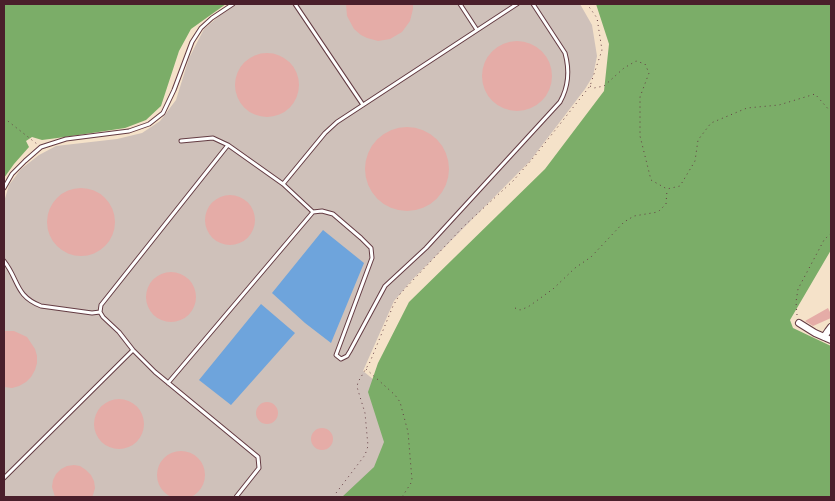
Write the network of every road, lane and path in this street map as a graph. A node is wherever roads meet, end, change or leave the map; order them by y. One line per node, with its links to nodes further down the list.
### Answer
1 (233, 4): 14 (lane)
2 (295, 4): 9 (lane)
3 (460, 4): 7 (lane)
4 (517, 4): 7 (lane)
5 (533, 4): 18 (lane)
6 (587, 4): 8 (path)
7 (477, 30): 9 (lane)
8 (590, 86): 17 (path); 27 (path)
9 (364, 105): 15 (lane)
10 (831, 111): 17 (path)
11 (4, 118): 14 (path)
12 (181, 141): 13 (lane)
13 (228, 145): 15 (lane); 22 (lane)
14 (42, 147): 16 (lane)
15 (283, 184): 18 (lane)
16 (4, 188)
17 (667, 189): 21 (path)
18 (313, 212): 28 (lane)
19 (831, 233): 23 (path)
20 (4, 262): 22 (lane)
21 (515, 308)
22 (100, 312): 26 (lane)
23 (799, 323): 25 (street)
24 (831, 327): 25 (street)
25 (828, 338)
26 (133, 350): 28 (lane); 29 (lane)
27 (365, 369): 31 (path); 32 (path)
28 (168, 383): 30 (lane)
29 (4, 478)
30 (236, 497)
31 (333, 497)
32 (402, 497)

